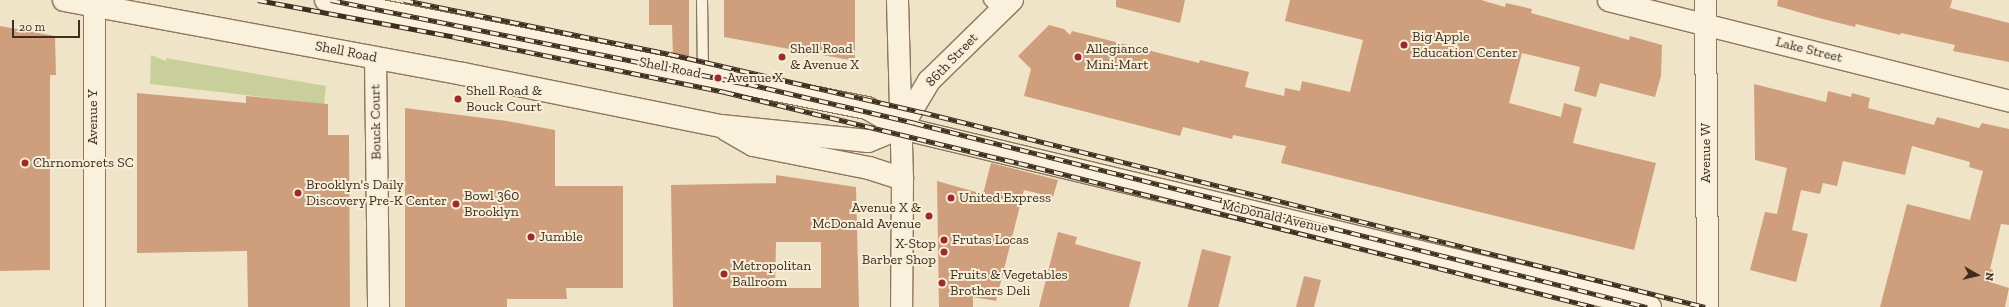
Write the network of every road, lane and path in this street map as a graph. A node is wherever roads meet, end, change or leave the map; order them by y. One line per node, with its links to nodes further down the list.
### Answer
1 (64, 0): 7 (main road, Shell Road)
2 (326, 0): 11 (main road, Shell Road)
3 (702, 0): 11 (lane)
4 (897, 0): 14 (street)
5 (1608, 0): 9 (street, Lake Street)
6 (1705, 0): 9 (street, Avenue W)
7 (94, 3): 10 (main road, Shell Road); 16 (street, Avenue Y)
8 (1000, 4): 14 (main road, 86th Street)
9 (1705, 24): 12 (street, Lake Street); 20 (street, Avenue W)
10 (375, 57): 13 (main road, Shell Road); 17 (street, Bouck Court)
11 (703, 74): 14 (main road, Shell Road)
12 (2009, 101)
13 (721, 126): 14 (main road, Shell Road); 15 (main road, Shell Road)
14 (901, 128): 15 (street); 19 (main road, McDonald Avenue)
15 (902, 179): 18 (street)
16 (94, 307)
17 (378, 307)
18 (901, 307)
19 (1650, 307)
20 (1707, 307)

